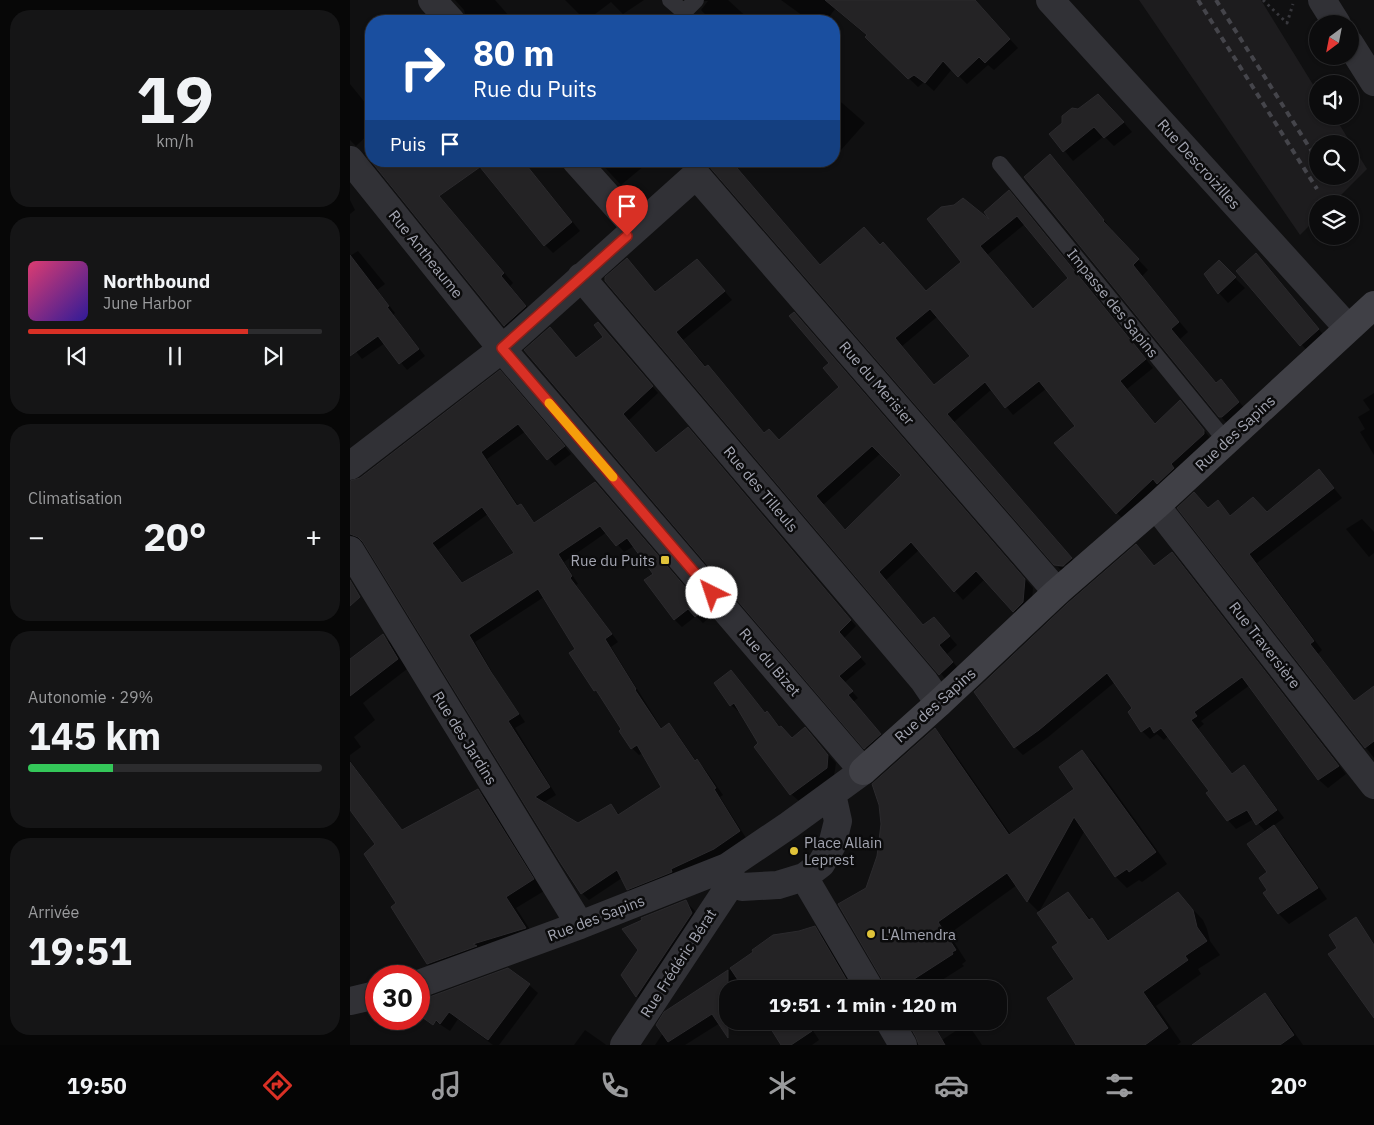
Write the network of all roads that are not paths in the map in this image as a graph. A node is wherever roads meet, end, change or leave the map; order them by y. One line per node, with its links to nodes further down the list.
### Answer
1 (432, 0): 6 (street)
2 (670, 0): 3 (lane)
3 (696, 0)
4 (1050, 0): 16 (street, Rue Descroizilles)
5 (1322, 0): 7 (street)
6 (446, 15)
7 (1331, 15)
8 (1359, 58): 9 (street)
9 (1374, 82)
10 (350, 160): 17 (street, Rue Antheaume)
11 (1000, 164): 18 (lane, Impasse des Sapins)
12 (581, 167): 13 (street)
13 (636, 228): 14 (street); 22 (street, Rue du Merisier)
14 (581, 277): 17 (street); 23 (street, Rue des Tilleuls)
15 (1374, 304): 16 (street, Rue des Sapins)
16 (1348, 328): 18 (street, Rue des Sapins)
17 (502, 348): 19 (street); 24 (street, Rue du Bizet)
18 (1226, 441): 20 (street, Rue des Sapins)
19 (350, 466)
20 (1156, 506): 22 (street, Rue des Sapins); 25 (street, Rue Traversière)
21 (350, 550): 29 (street, Rue des Jardins)
22 (1057, 592): 23 (street, Rue des Sapins)
23 (939, 703): 24 (street, Rue des Sapins)
24 (864, 771): 26 (street, Rue des Sapins)
25 (1374, 785)
26 (832, 794): 27 (street, Rue des Sapins); 28 (street)
27 (729, 874): 28 (street); 29 (street, Rue des Sapins); 35 (street, Rue Frédéric Bérat)
28 (804, 878): 31 (street)
29 (580, 925): 30 (street, Rue des Sapins)
30 (430, 980)
31 (865, 980)
32 (365, 998): 33 (street)
33 (350, 1001)
34 (894, 1030): 36 (street)
35 (624, 1045)
36 (903, 1045)

